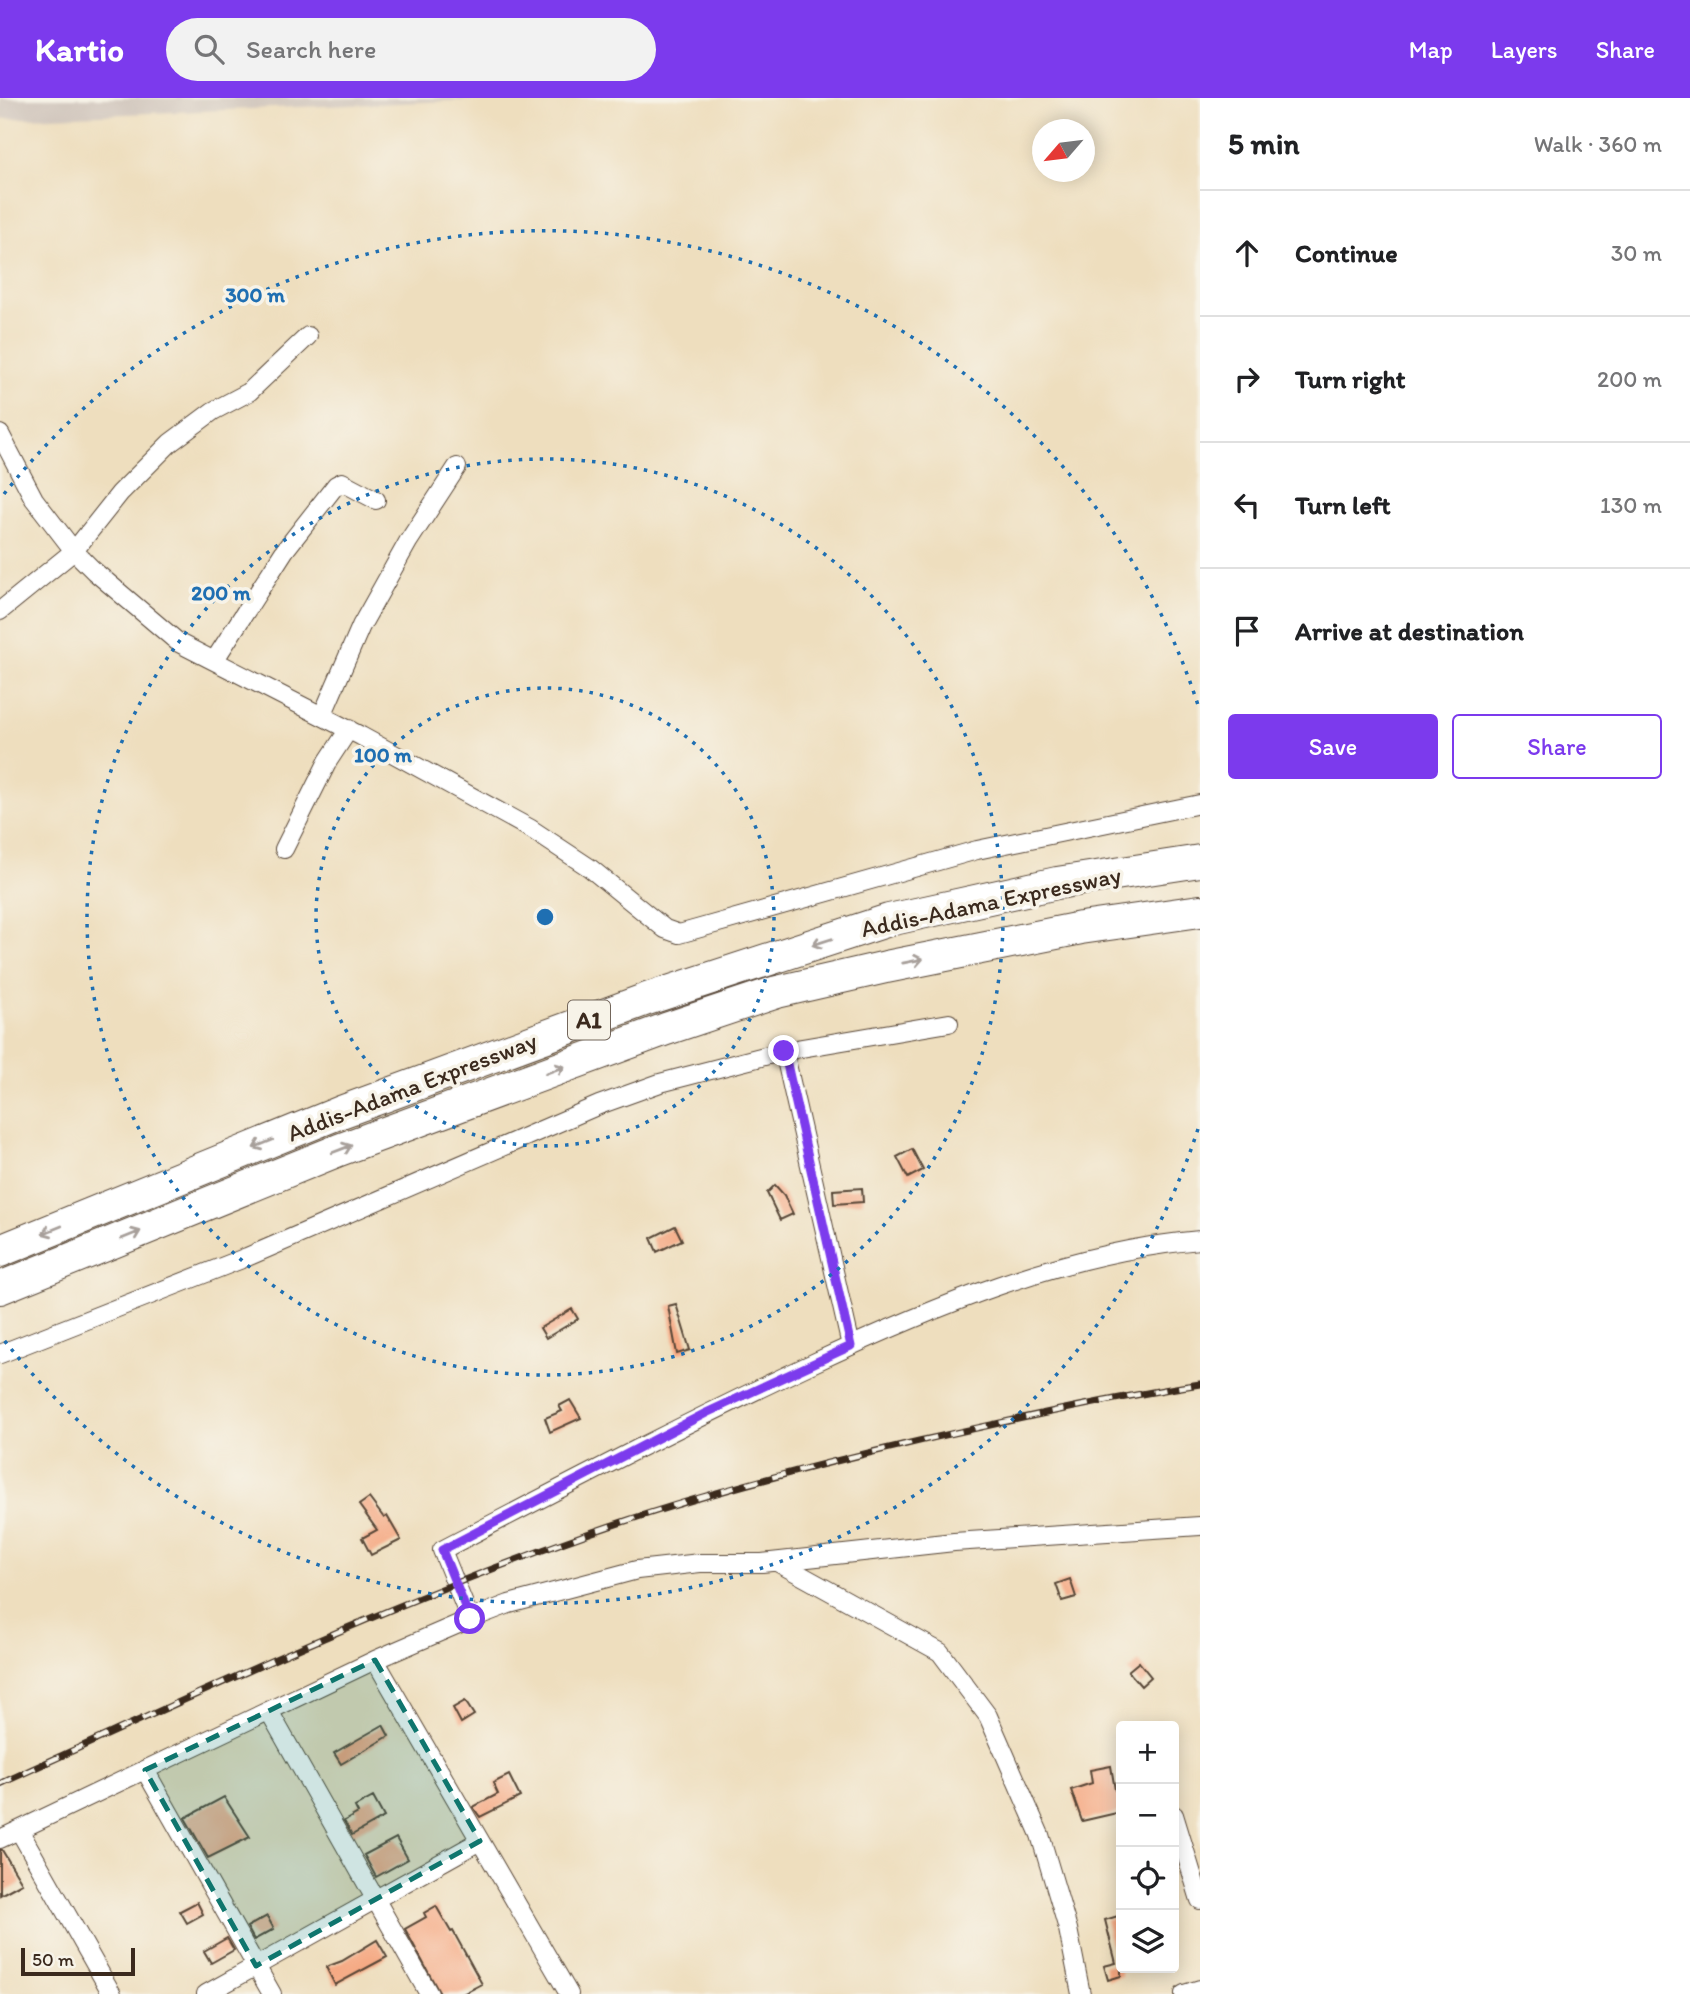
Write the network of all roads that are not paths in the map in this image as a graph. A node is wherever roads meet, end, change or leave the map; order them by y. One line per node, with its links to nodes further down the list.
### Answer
1 (308, 336): 5 (street)
2 (0, 434): 5 (street)
3 (457, 467): 8 (street)
4 (376, 500): 7 (street)
5 (74, 551): 6 (street); 7 (street)
6 (0, 611)
7 (214, 661): 8 (street)
8 (322, 716): 9 (street)
9 (349, 729): 10 (street); 11 (street)
10 (1200, 804)
11 (284, 849)
12 (1200, 861): 17 (highway, Addis-Adama Expressway / A1, one-way to 17)
13 (1200, 911): 18 (highway, Addis-Adama Expressway / A1, one-way to 13)
14 (949, 1023): 15 (street)
15 (784, 1051): 19 (street); 20 (street)
16 (1200, 1240): 19 (street)
17 (0, 1251)
18 (0, 1288)
19 (851, 1346): 23 (street)
20 (0, 1354)
21 (1200, 1526): 22 (street)
22 (776, 1562): 23 (street); 40 (street)
23 (470, 1619): 24 (street)
24 (376, 1660): 25 (street); 30 (street)
25 (269, 1711): 26 (street); 31 (street)
26 (145, 1770): 27 (street); 33 (street)
27 (19, 1830): 29 (street); 35 (street)
28 (1179, 1831): 32 (street)
29 (0, 1839)
30 (480, 1841): 31 (street); 39 (street)
31 (376, 1900): 33 (street); 38 (street)
32 (1200, 1900)
33 (256, 1966): 36 (street); 37 (street)
34 (1200, 1989): 41 (street)
35 (112, 1994)
36 (206, 1994)
37 (272, 1994)
38 (429, 1994)
39 (569, 1994)
40 (1082, 1994)
41 (1184, 1994)

